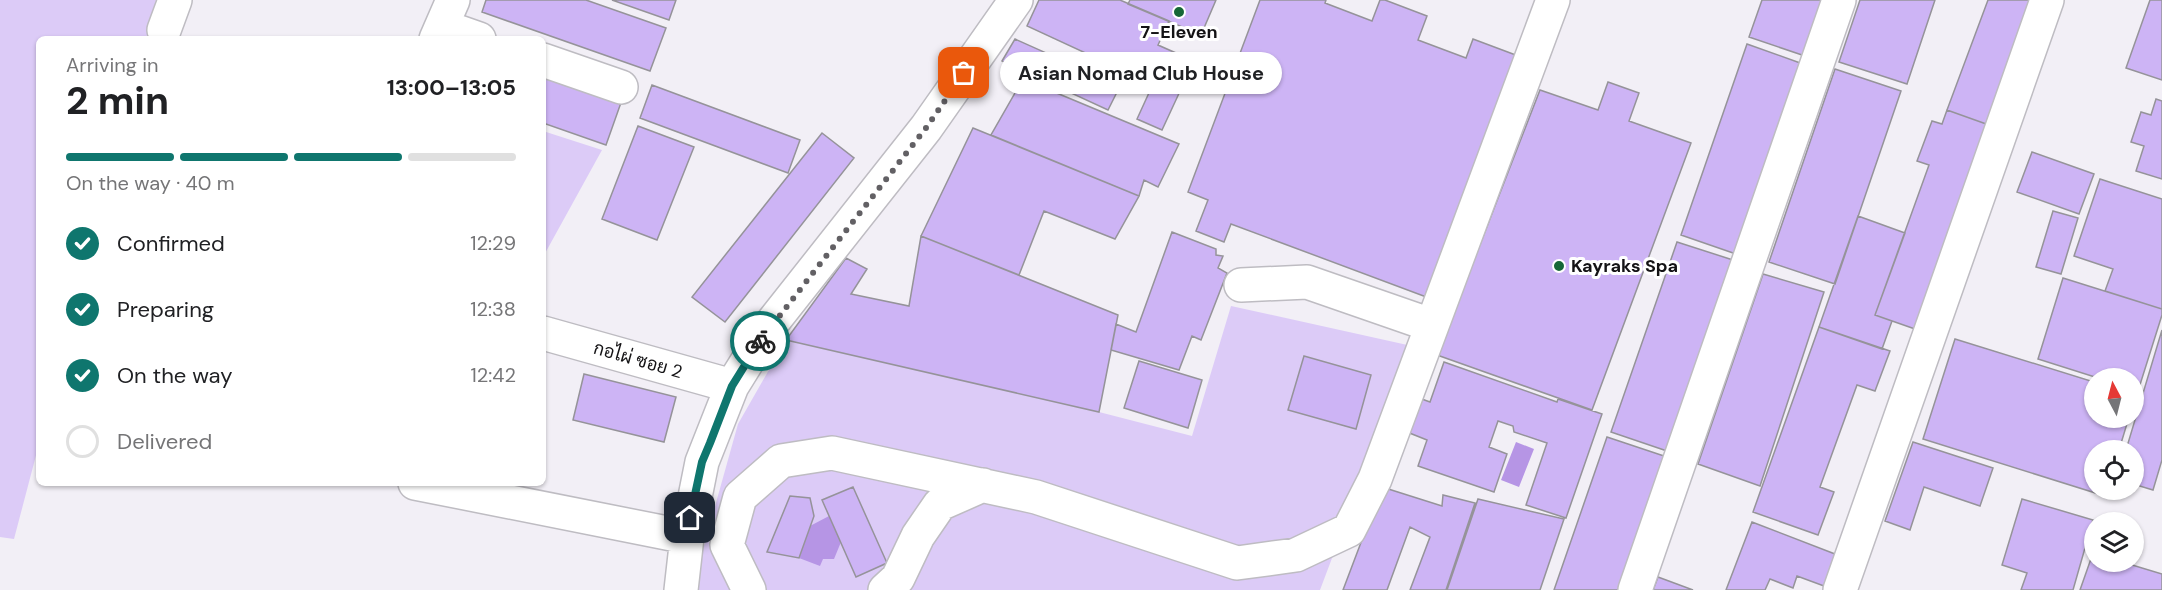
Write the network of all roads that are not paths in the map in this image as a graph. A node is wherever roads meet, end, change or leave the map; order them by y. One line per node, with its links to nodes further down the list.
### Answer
1 (1016, 0): 12 (street)
2 (1553, 0): 10 (street)
3 (1839, 0): 19 (street)
4 (2047, 0): 20 (street)
5 (444, 22): 6 (street)
6 (473, 36)
7 (546, 61): 8 (street)
8 (621, 87)
9 (1241, 285): 10 (street)
10 (1431, 325): 13 (street)
11 (546, 334): 12 (street, กอไผ่ ซอย 2)
12 (732, 386): 15 (street)
13 (983, 485): 17 (street); 18 (street)
14 (430, 486): 15 (street)
15 (687, 537): 16 (street)
16 (681, 590)
17 (749, 590)
18 (885, 590)
19 (1635, 590)
20 (1840, 590)

